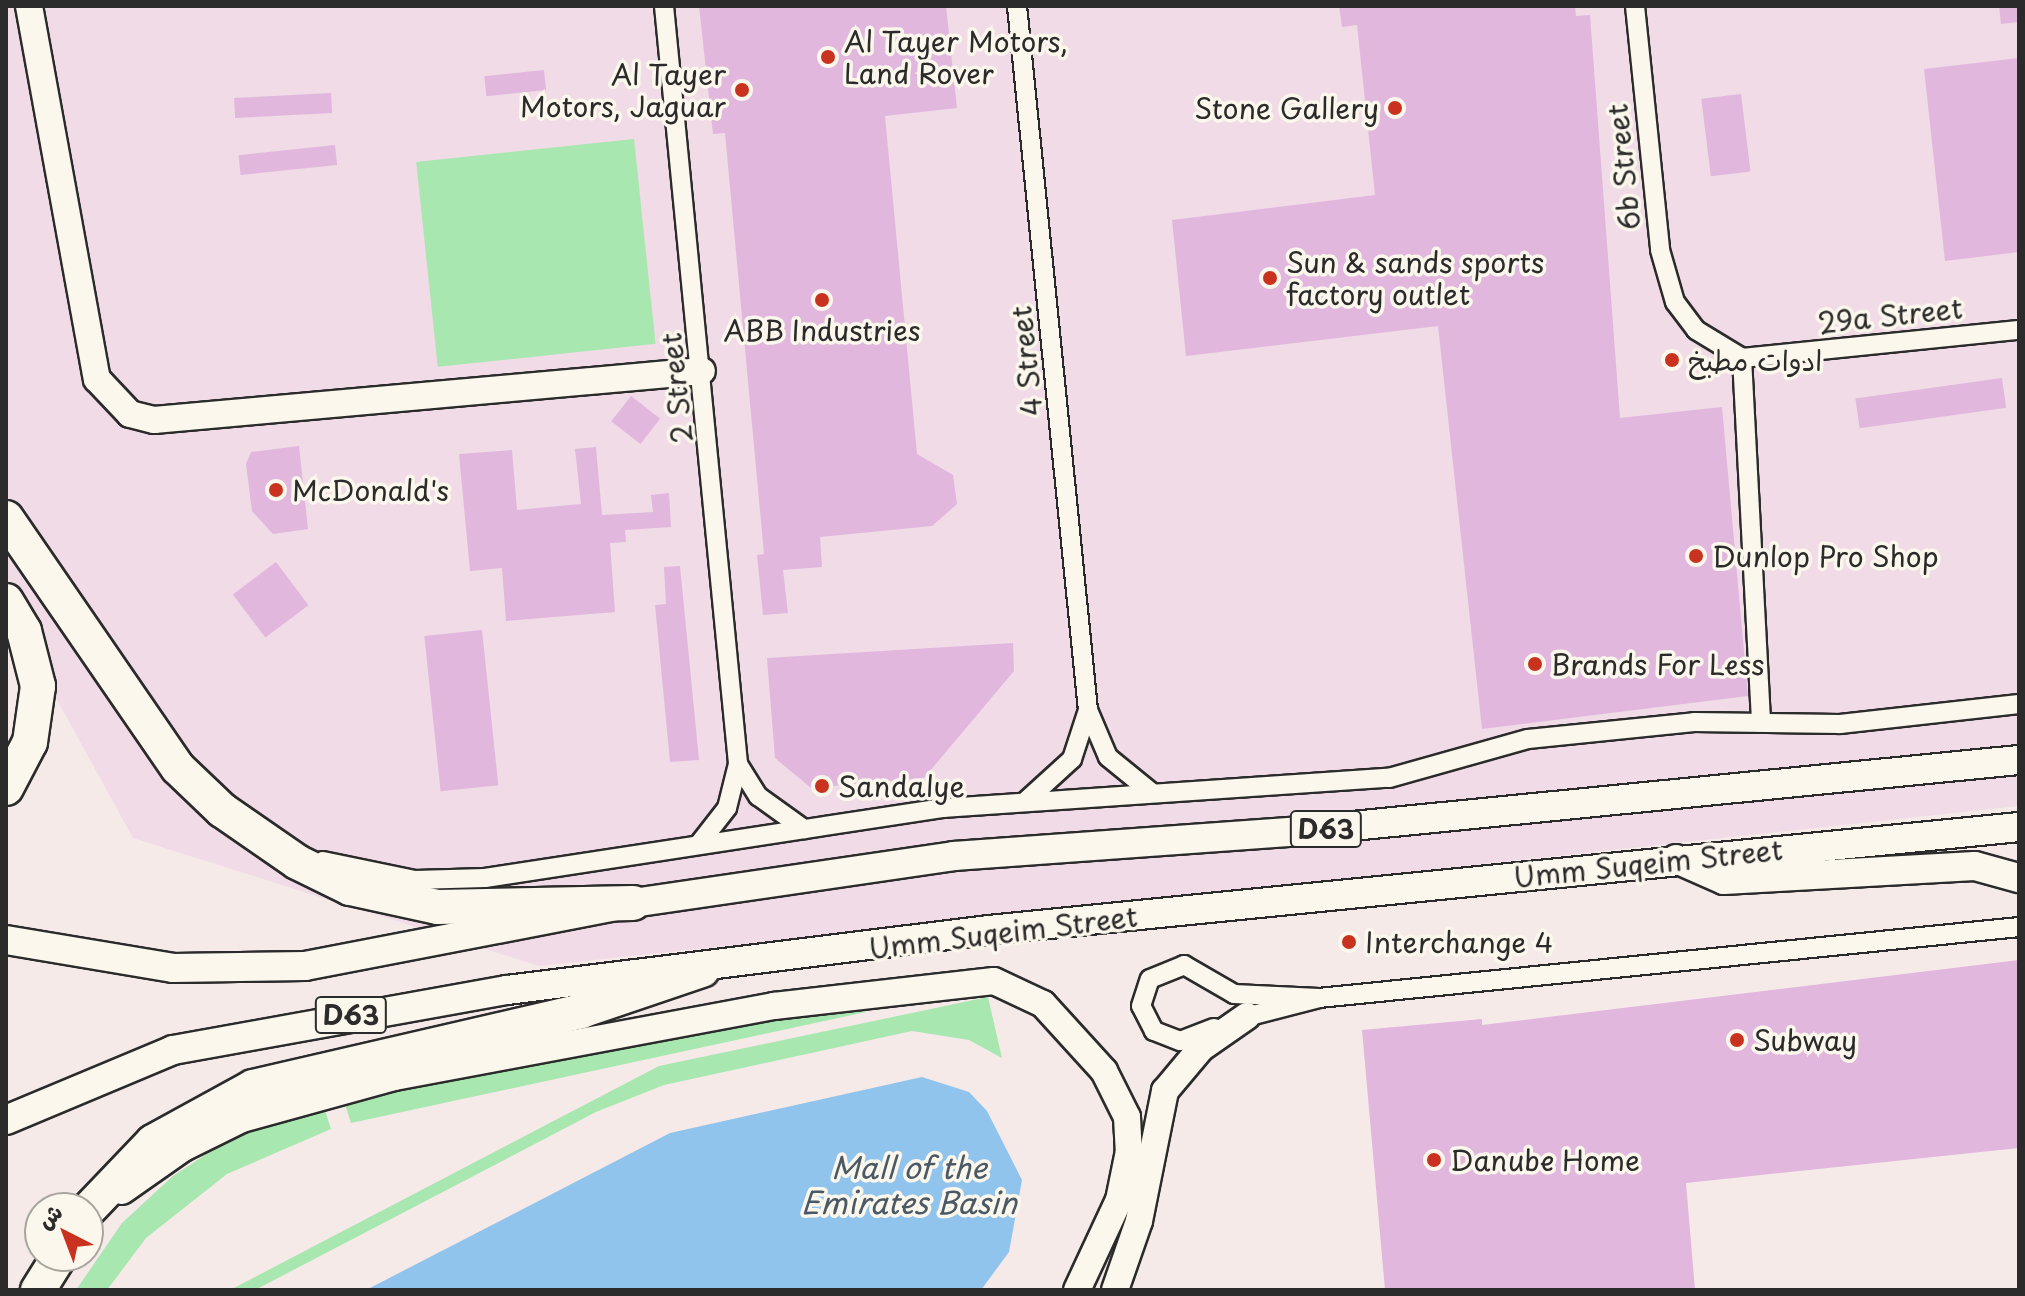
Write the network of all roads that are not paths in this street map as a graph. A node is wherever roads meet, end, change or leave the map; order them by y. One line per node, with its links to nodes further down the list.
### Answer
1 (29, 6): 7 (street)
2 (664, 6): 7 (street, 2 Street)
3 (1017, 6): 11 (street, 4 Street)
4 (1635, 6): 6 (street, 6b Street)
5 (2019, 330): 6 (street, 29a Street)
6 (1742, 358): 12 (street)
7 (702, 371): 14 (street, 2 Street)
8 (6, 518): 20 (highway)
9 (6, 601): 15 (highway)
10 (2019, 704): 12 (street)
11 (1088, 710): 16 (street, 4 Street); 17 (street, 4 Street)
12 (1761, 723): 16 (street)
13 (2019, 760): 24 (main road, D63)
14 (738, 764): 19 (street, 2 Street); 21 (street, 2 Street)
15 (6, 788)
16 (1151, 792): 17 (street)
17 (1027, 800): 19 (street)
18 (2019, 827): 22 (main road, Umm Suqeim Street / D63)
19 (804, 829): 21 (street)
20 (258, 838): 21 (street); 24 (highway)
21 (699, 844)
22 (1676, 859): 23 (main road); 27 (main road, Umm Suqeim Street / D63)
23 (2019, 878)
24 (633, 903): 26 (main road, D63)
25 (2019, 927): 28 (street)
26 (6, 940)
27 (702, 970): 30 (main road, Umm Suqeim Street / D63); 31 (highway)
28 (1319, 998): 29 (street); 29 (street)
29 (1247, 1016): 36 (street)
30 (8, 1118)
31 (104, 1193)
32 (104, 1206): 35 (street)
33 (49, 1272): 34 (highway)
34 (38, 1290)
35 (1077, 1290)
36 (1115, 1290)

